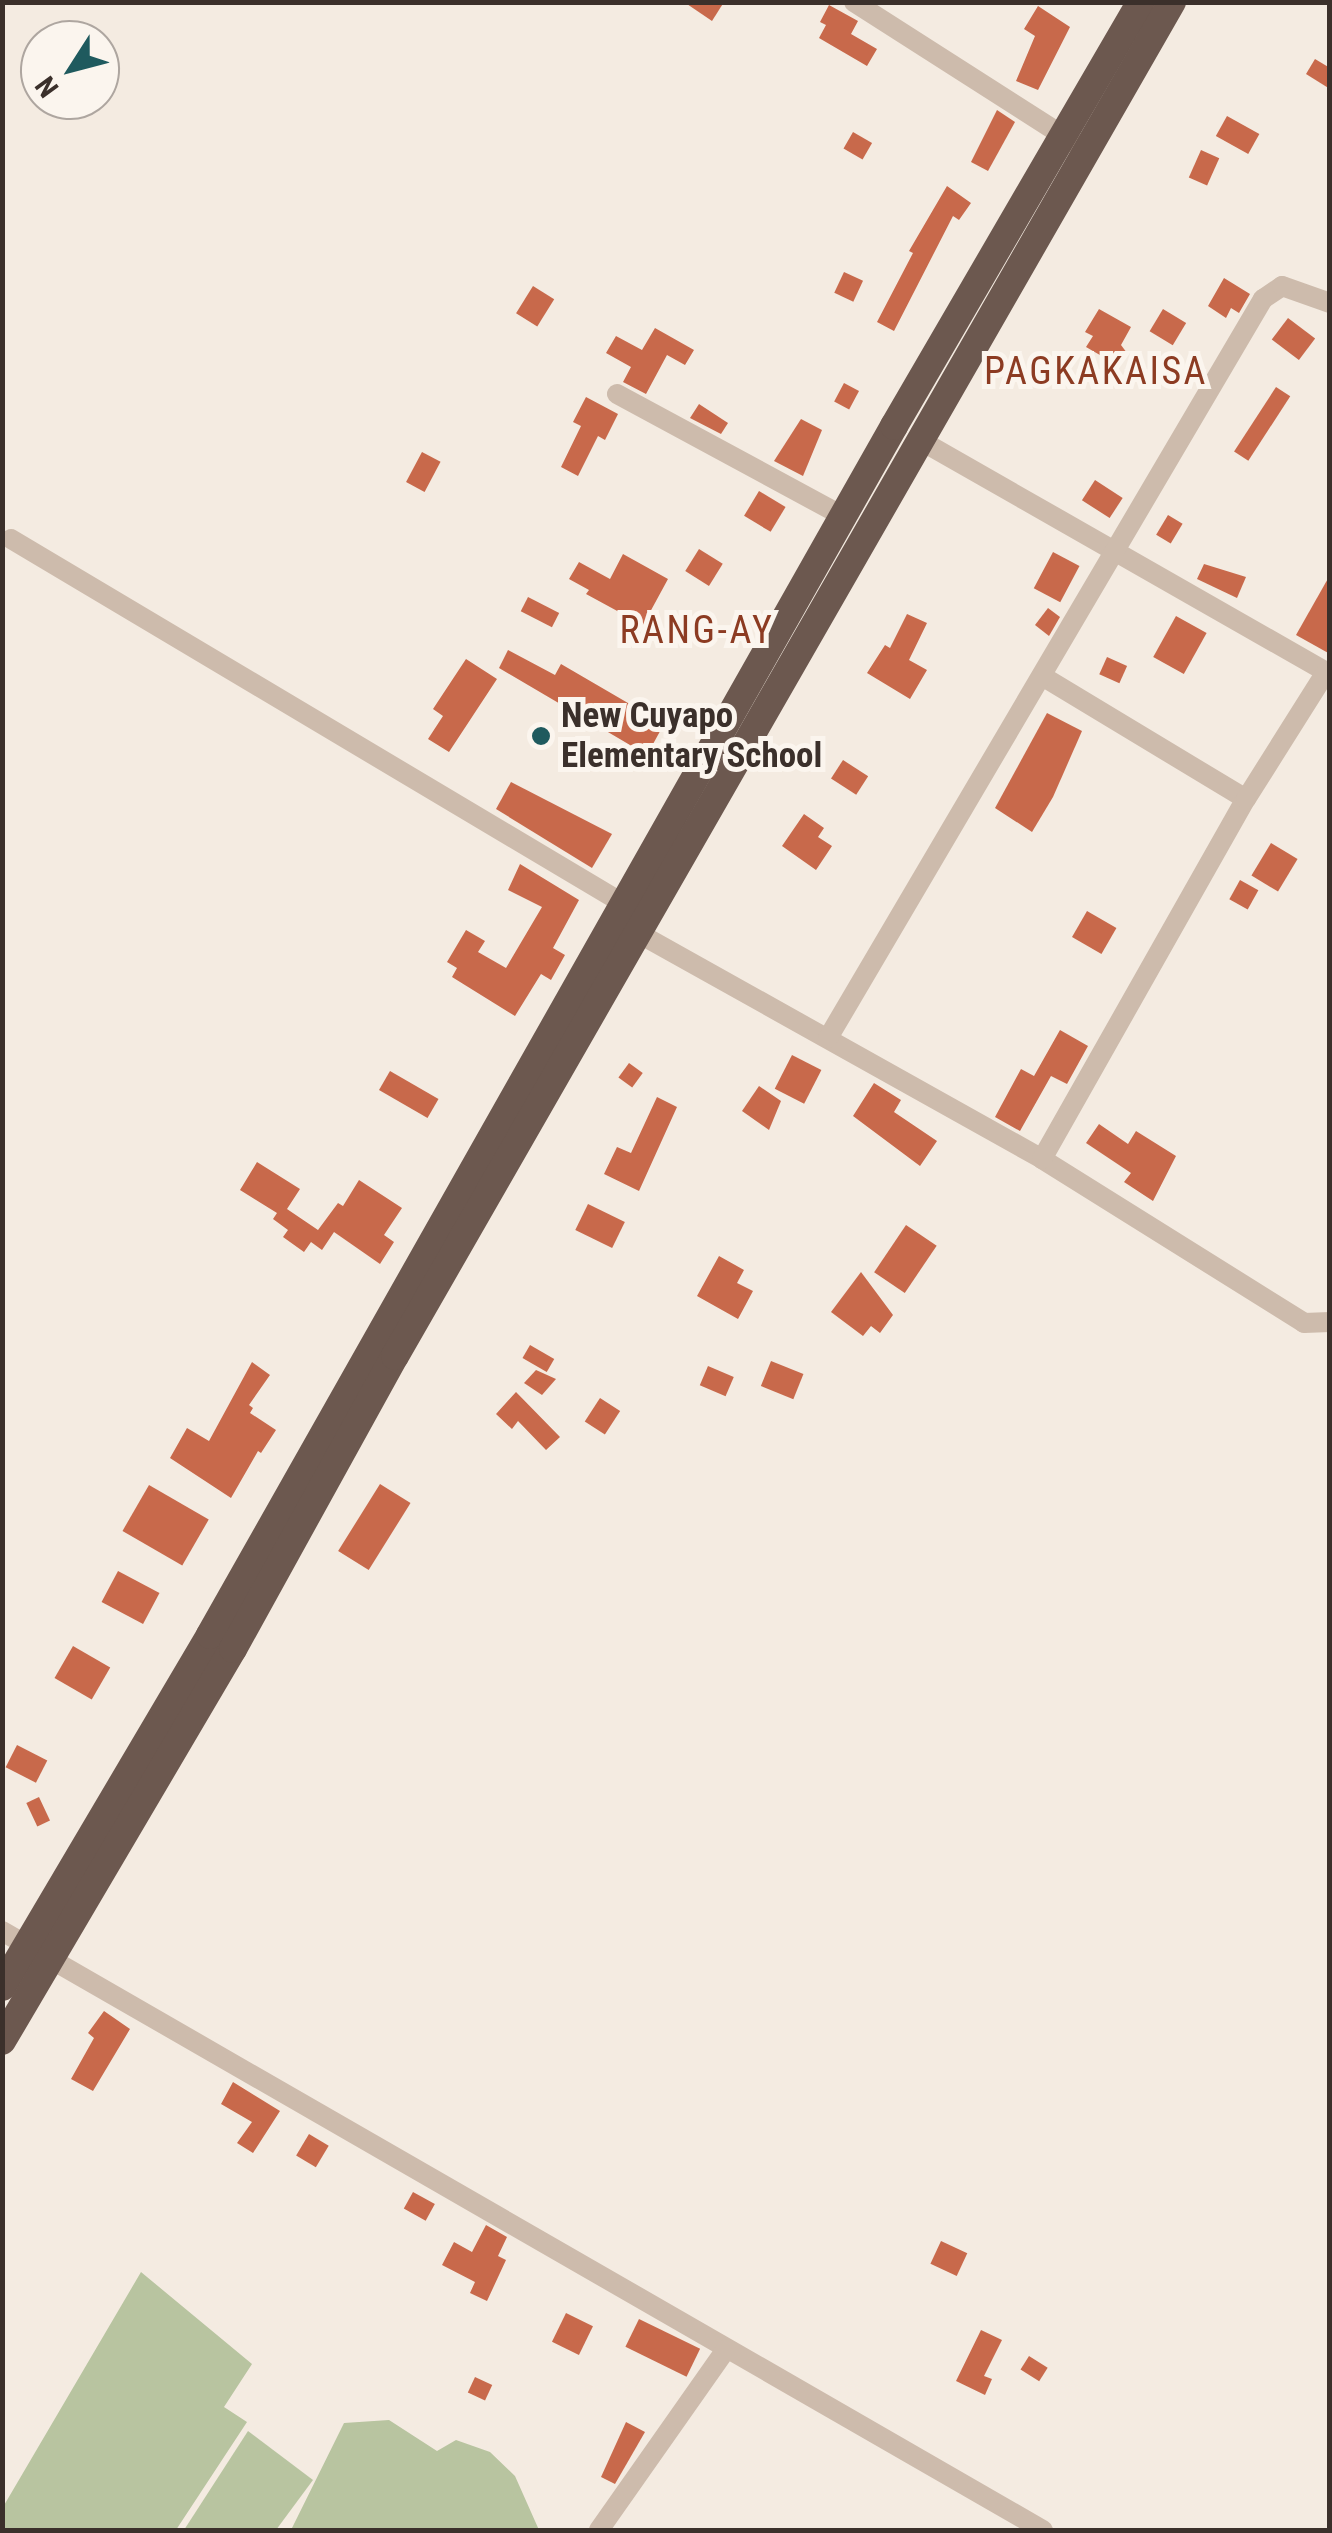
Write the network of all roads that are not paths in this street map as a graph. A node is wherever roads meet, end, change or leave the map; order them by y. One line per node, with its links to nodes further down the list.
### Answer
1 (854, 2): 4 (street)
2 (1141, 2): 4 (highway)
3 (1172, 2): 4 (highway)
4 (1075, 143): 7 (highway); 8 (highway)
5 (1330, 303): 10 (street)
6 (617, 394): 8 (street)
7 (918, 439): 10 (street); 15 (highway)
8 (843, 516): 14 (highway)
9 (11, 540): 14 (street)
10 (1115, 551): 11 (street); 12 (street)
11 (1328, 673): 13 (street)
12 (1042, 676): 13 (street); 16 (street)
13 (1246, 798): 17 (street)
14 (624, 904): 19 (highway)
15 (638, 933): 16 (street); 19 (highway)
16 (828, 1038): 17 (street)
17 (1042, 1159): 18 (street)
18 (1330, 1322)
19 (27, 1943): 20 (highway); 21 (highway); 22 (street)
20 (2, 1987)
21 (2, 2041)
22 (726, 2350): 23 (street); 24 (street)
23 (599, 2530)
24 (1044, 2530)

